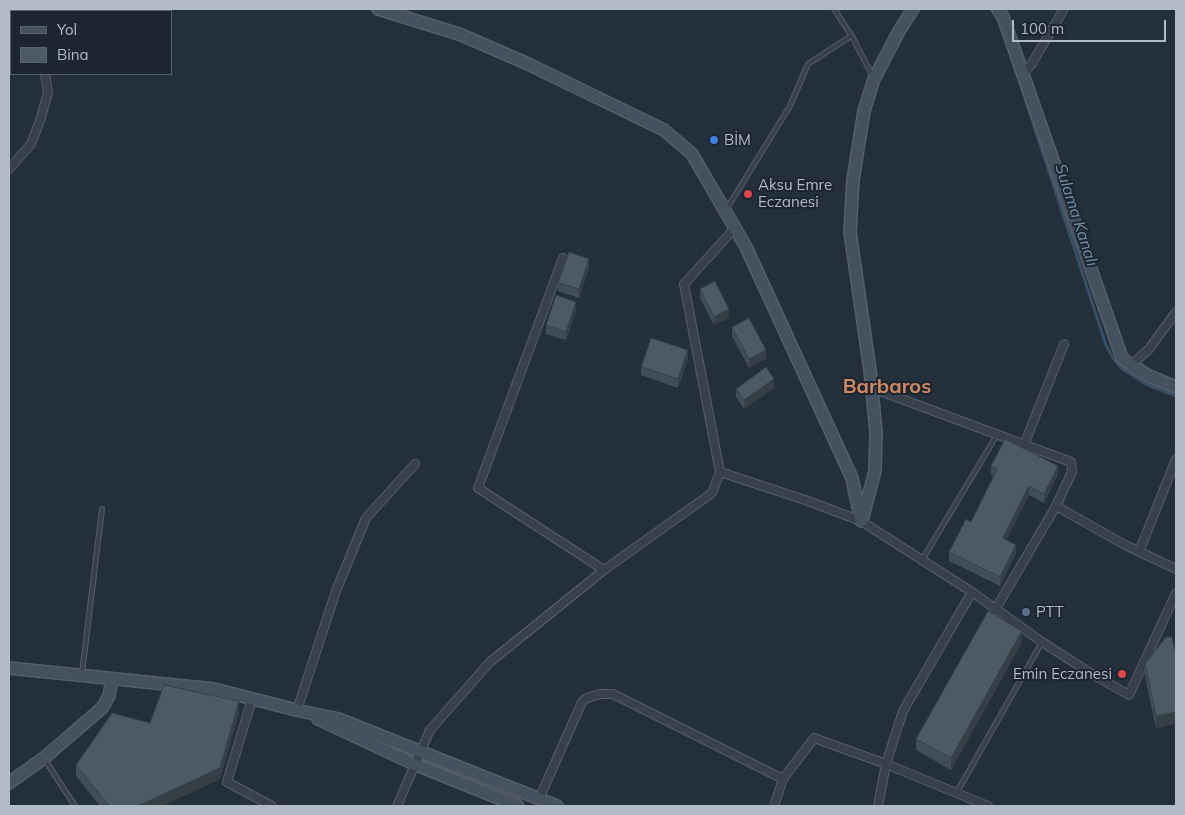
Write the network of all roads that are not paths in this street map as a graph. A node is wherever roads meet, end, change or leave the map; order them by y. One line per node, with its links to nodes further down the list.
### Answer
1 (378, 9): 11 (street)
2 (834, 9): 6 (lane)
3 (913, 9): 9 (street)
4 (998, 9): 7 (street)
5 (1064, 9): 7 (street)
6 (851, 36): 9 (lane); 11 (lane)
7 (1024, 74): 16 (street)
8 (45, 75): 10 (street)
9 (874, 79): 17 (street)
10 (9, 169)
11 (725, 212): 12 (street)
12 (735, 228): 23 (street); 26 (street)
13 (563, 258): 30 (street)
14 (1176, 312): 16 (street)
15 (1064, 344): 20 (street)
16 (1131, 366): 18 (street)
17 (872, 388): 19 (street); 26 (street)
18 (1176, 388)
19 (998, 435): 20 (street); 28 (lane)
20 (1024, 445): 24 (street)
21 (1176, 459): 27 (street)
22 (415, 464): 39 (street)
23 (720, 472): 26 (street); 30 (street)
24 (1056, 506): 27 (street); 33 (street)
25 (102, 509): 36 (lane)
26 (861, 521): 28 (street)
27 (1139, 552): 29 (street)
28 (922, 560): 31 (street)
29 (1176, 569)
30 (604, 570): 40 (street)
31 (972, 592): 33 (street); 43 (street)
32 (1176, 593): 34 (street)
33 (995, 610): 34 (street)
34 (1042, 642): 46 (lane)
35 (9, 668): 36 (street)
36 (82, 676): 37 (street)
37 (112, 679): 38 (street); 41 (street)
38 (252, 699): 39 (street); 49 (street)
39 (299, 711): 40 (street); 42 (street)
40 (420, 750): 42 (street); 47 (street)
41 (44, 758): 45 (street); 48 (lane)
42 (414, 764): 50 (street); 51 (street)
43 (886, 764): 44 (street); 46 (street); 54 (street)
44 (783, 779): 47 (street); 53 (street)
45 (9, 783)
46 (956, 794): 55 (street)
47 (539, 799): 52 (street)
48 (75, 806)
49 (272, 806)
50 (397, 806)
51 (518, 806)
52 (557, 806)
53 (774, 806)
54 (878, 806)
55 (988, 806)

